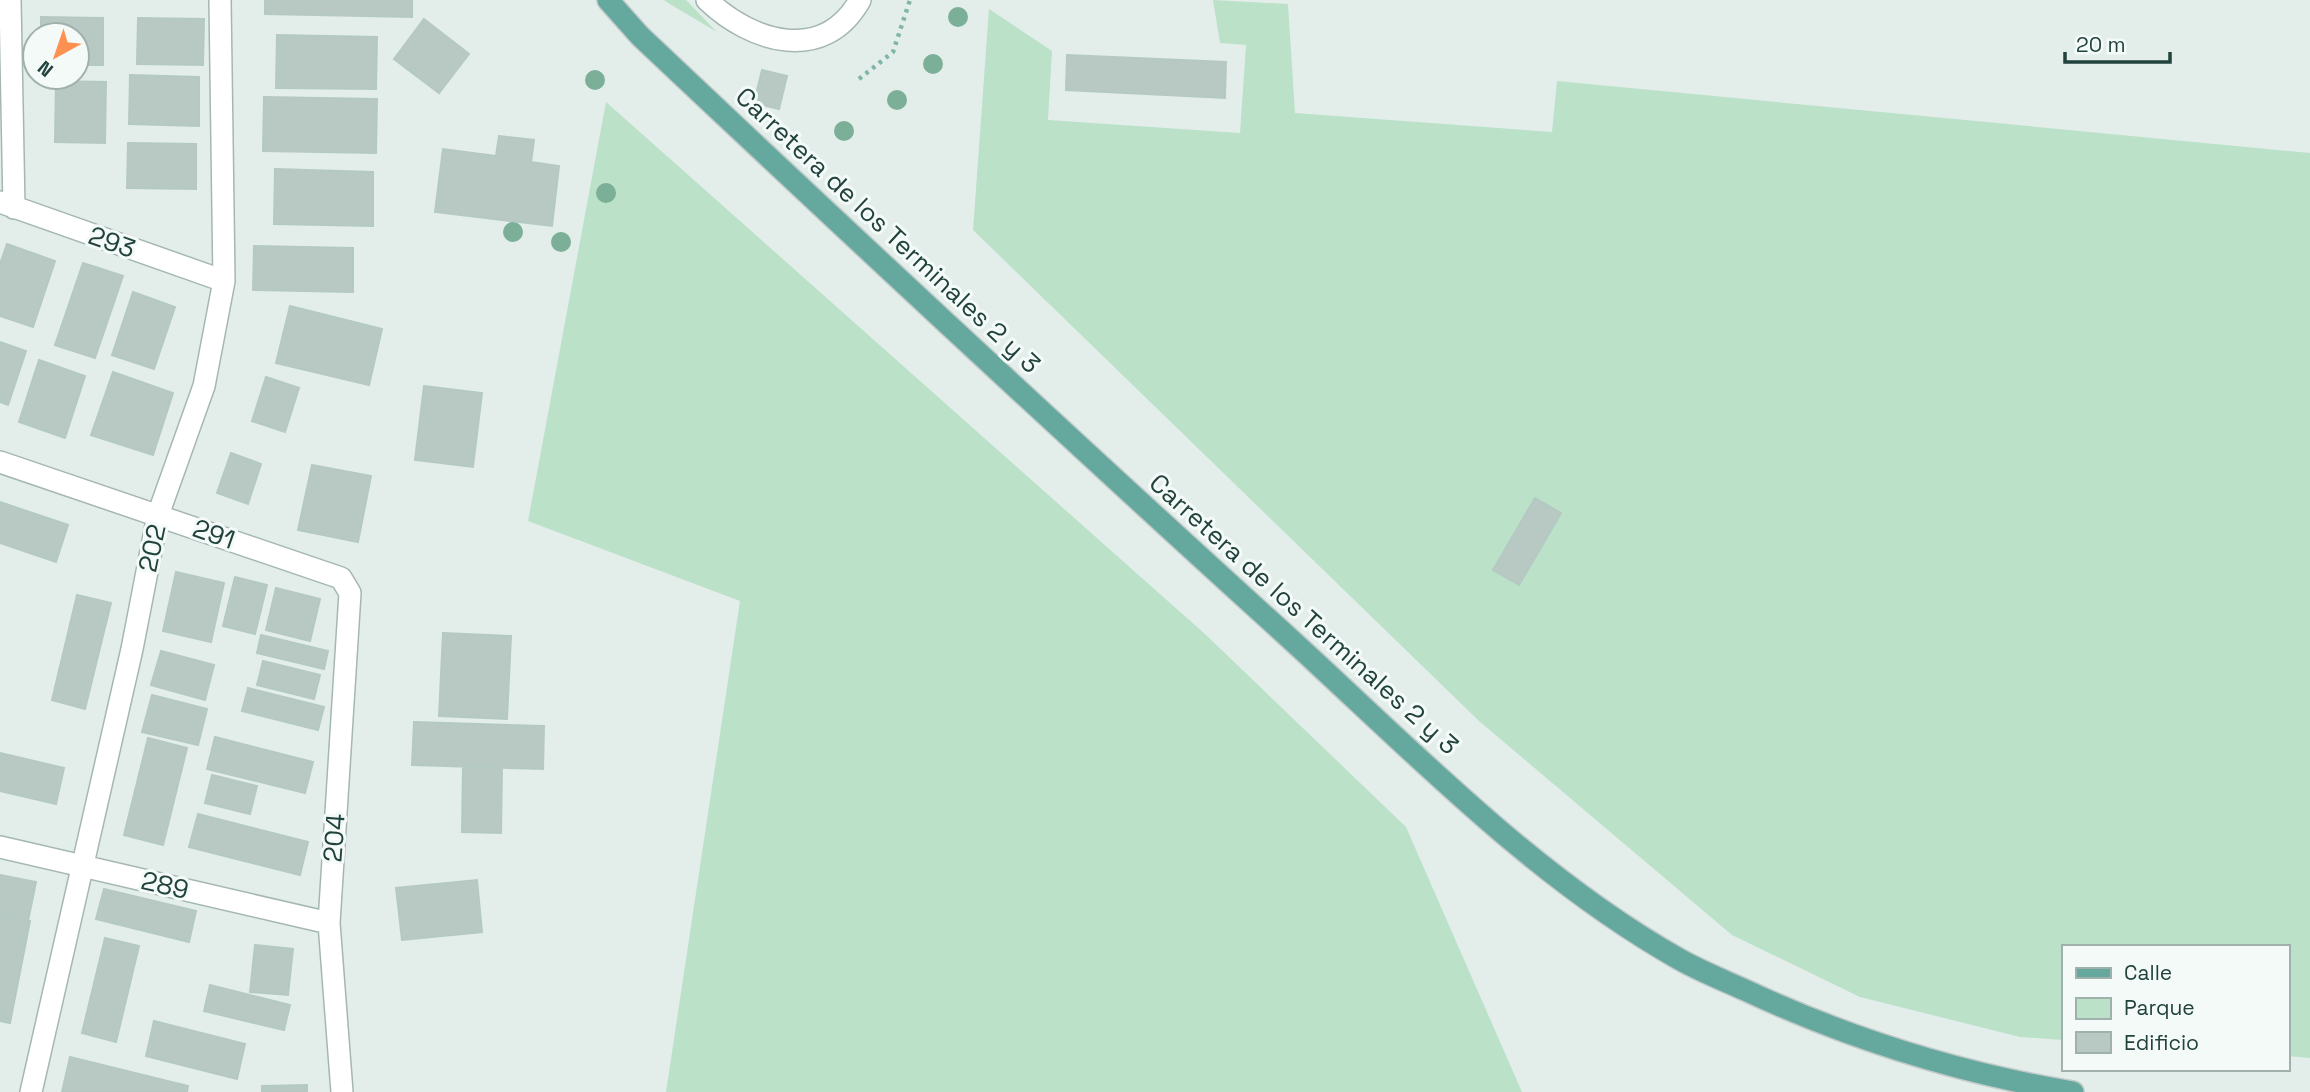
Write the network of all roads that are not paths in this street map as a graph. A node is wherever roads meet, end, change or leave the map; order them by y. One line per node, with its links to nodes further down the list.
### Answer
1 (10, 0): 6 (street)
2 (220, 0): 7 (street, 202)
3 (608, 0): 16 (main road, Carretera de los Terminales 2 y 3)
4 (708, 0): 5 (street)
5 (860, 0)
6 (7, 205): 7 (street, 293)
7 (224, 281): 9 (street, 202)
8 (0, 462): 9 (street, 291)
9 (158, 515): 10 (street, 291); 12 (street, 202)
10 (346, 585): 13 (street, 204)
11 (0, 847): 12 (street, 289)
12 (83, 866): 13 (street, 289); 14 (street, 202)
13 (329, 923): 15 (street, 204)
14 (31, 1092)
15 (342, 1092)
16 (2073, 1092)

